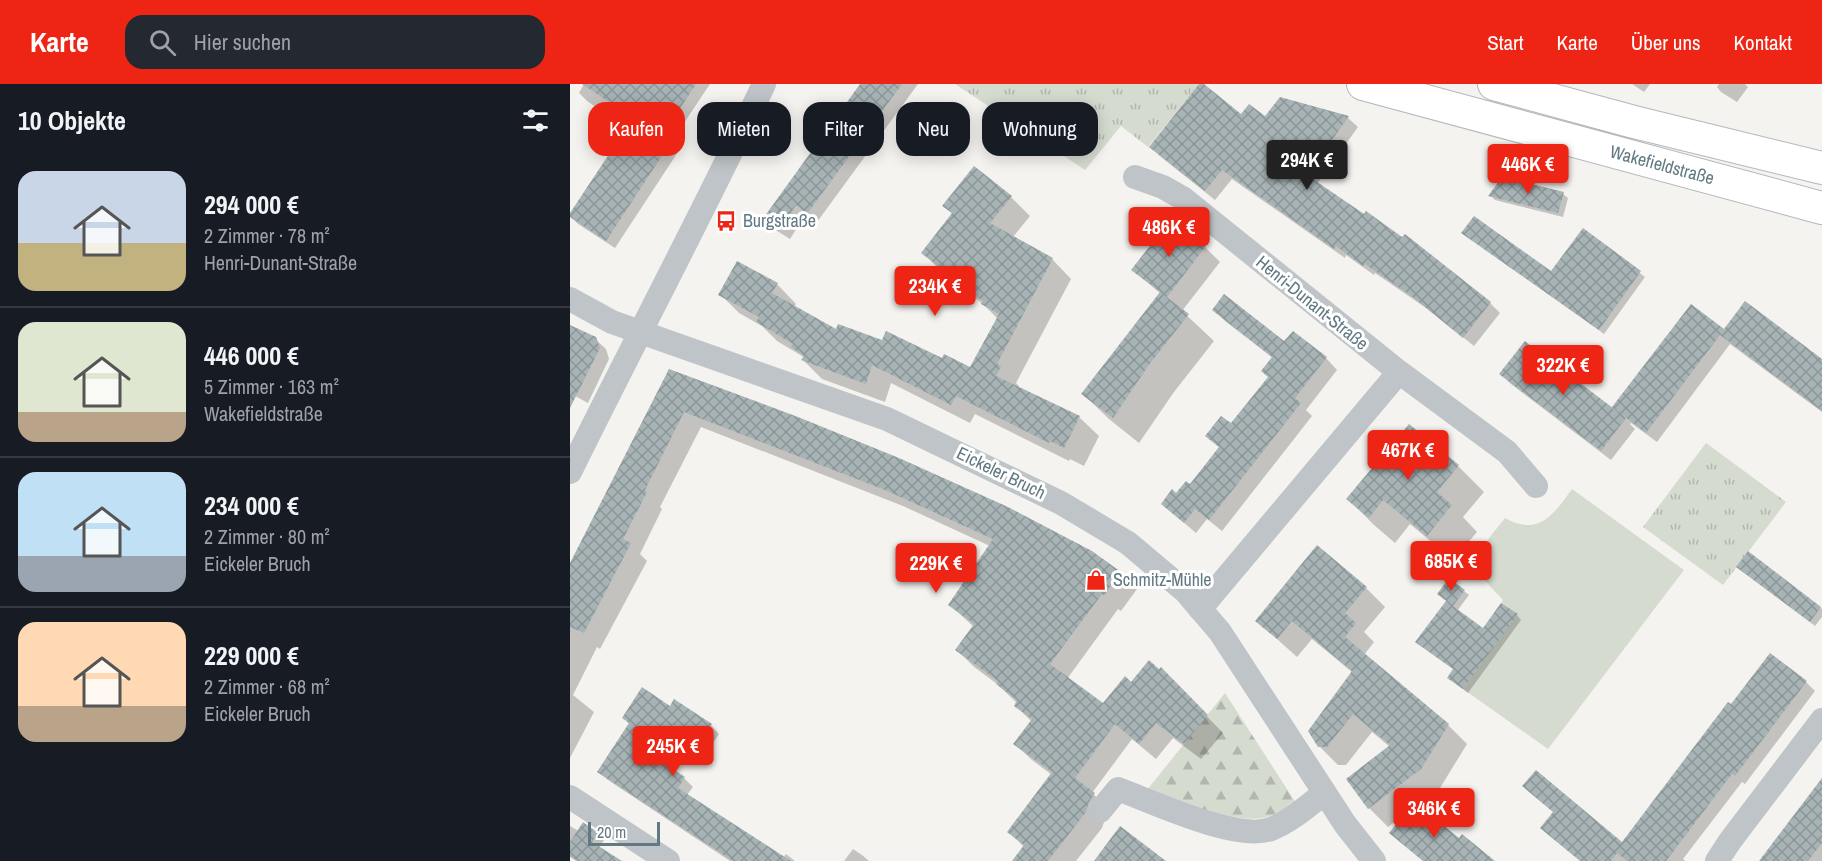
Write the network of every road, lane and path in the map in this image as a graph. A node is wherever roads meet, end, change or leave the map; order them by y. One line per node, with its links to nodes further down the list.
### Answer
1 (764, 84): 8 (street)
2 (1363, 84): 6 (main road, Wakefieldstraße)
3 (1494, 84): 4 (main road, Wakefieldstraße)
4 (1822, 168)
5 (1135, 177): 9 (street, Henri-Dunant-Straße)
6 (1822, 208)
7 (570, 300): 8 (street, Eickeler Bruch)
8 (640, 331): 10 (street); 12 (street, Eickeler Bruch)
9 (1399, 372): 11 (street, Henri-Dunant-Straße); 12 (street)
10 (570, 472)
11 (1536, 486)
12 (1200, 609): 14 (street, Eickeler Bruch)
13 (1822, 720): 19 (street)
14 (1324, 793): 16 (street); 18 (street, Eickeler Bruch)
15 (570, 797): 17 (street)
16 (1100, 811)
17 (668, 861)
18 (1374, 861)
19 (1717, 861)

